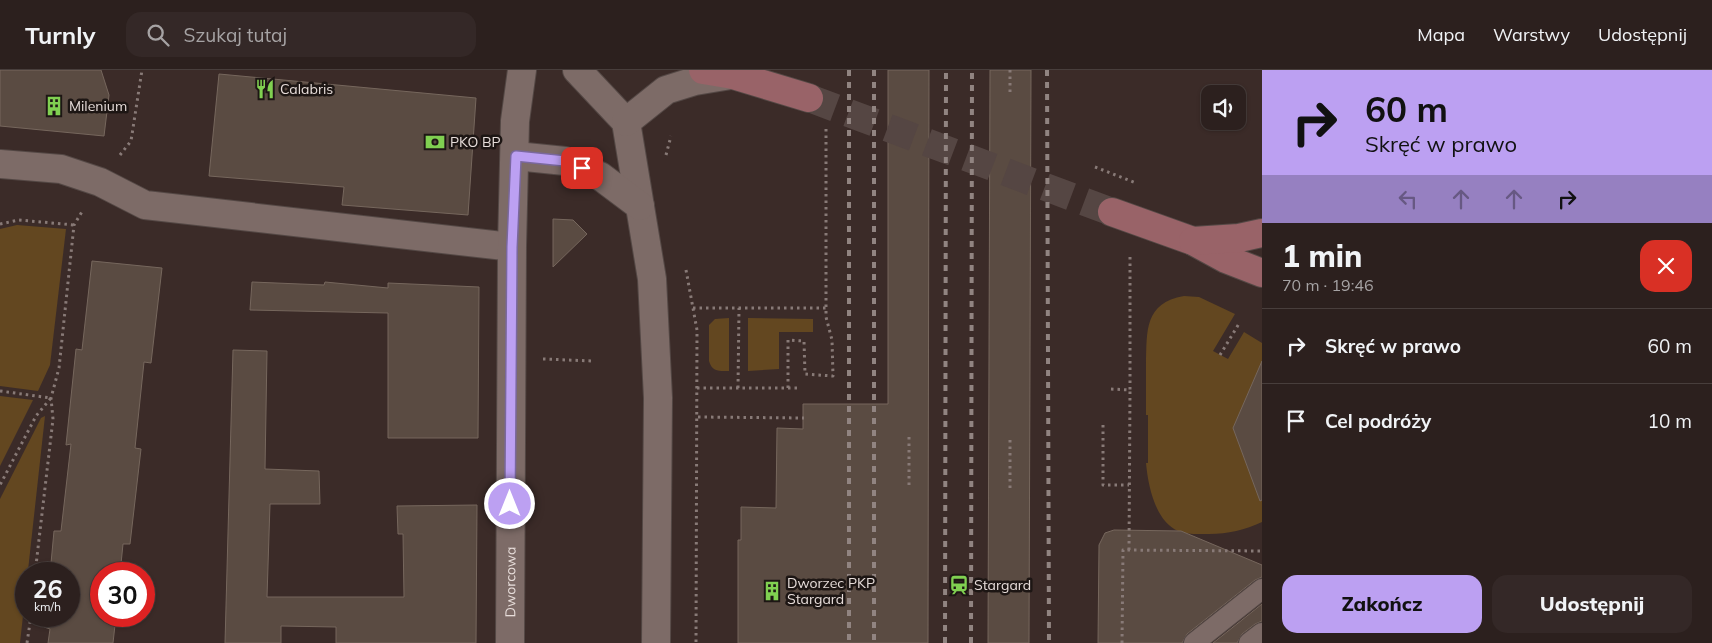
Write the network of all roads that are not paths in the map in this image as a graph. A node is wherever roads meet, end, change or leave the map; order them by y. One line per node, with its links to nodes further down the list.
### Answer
1 (522, 70): 7 (street, Dworcowa)
2 (577, 70): 6 (street)
3 (703, 70): 4 (main road)
4 (728, 73): 5 (main road); 6 (street)
5 (808, 98)
6 (626, 122): 9 (street)
7 (516, 156): 9 (street); 13 (street, Dworcowa)
8 (0, 164): 13 (street)
9 (640, 206): 18 (street)
10 (1112, 212): 12 (main road)
11 (1262, 233): 12 (main road)
12 (1193, 241): 14 (main road)
13 (512, 247): 17 (street, Dworcowa)
14 (1262, 274)
15 (1262, 589): 19 (lane)
16 (1262, 633): 20 (lane)
17 (510, 643)
18 (656, 643)
19 (1194, 643)
20 (1249, 643)

